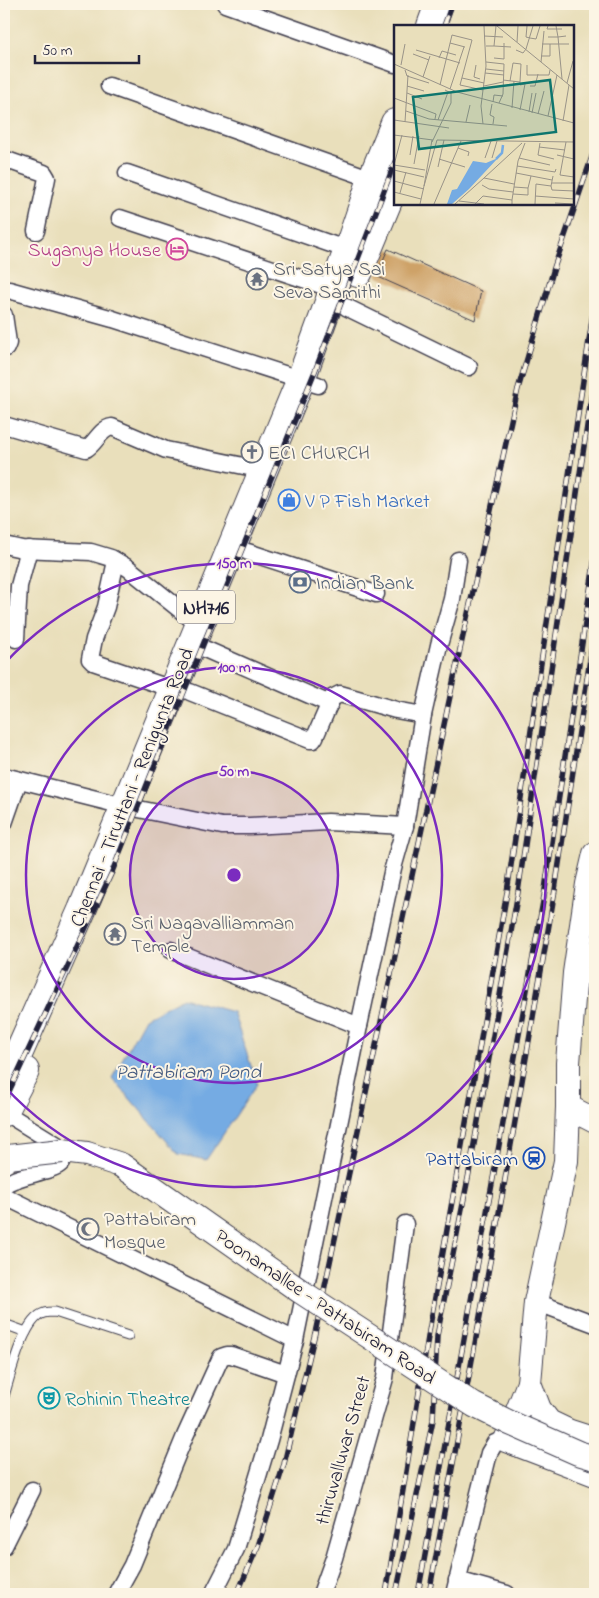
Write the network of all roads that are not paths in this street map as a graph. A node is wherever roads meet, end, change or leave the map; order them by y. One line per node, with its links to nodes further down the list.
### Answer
1 (225, 4): 6 (street)
2 (439, 4): 4 (highway)
3 (457, 4): 5 (highway)
4 (431, 25)
5 (450, 25)
6 (394, 64)
7 (109, 86): 11 (street)
8 (394, 128): 11 (highway, Chennai - Tiruttani - Renigunta Road / NH716)
9 (4, 159): 13 (street)
10 (127, 173): 14 (street)
11 (384, 181): 14 (highway, Chennai - Tiruttani - Renigunta Road / NH716); 16 (highway, Chennai - Tiruttani - Renigunta Road / NH716)
12 (120, 218): 16 (street)
13 (36, 231)
14 (348, 250): 16 (highway, Chennai - Tiruttani - Renigunta Road / NH716)
15 (4, 290): 20 (street)
16 (339, 298): 19 (street); 20 (highway, Chennai - Tiruttani - Renigunta Road / NH716)
17 (4, 315): 18 (street)
18 (4, 348)
19 (469, 367)
20 (310, 382): 22 (highway, Chennai - Tiruttani - Renigunta Road / NH716); 25 (highway, Chennai - Tiruttani - Renigunta Road / NH716)
21 (4, 425): 22 (street)
22 (263, 470): 29 (highway, Chennai - Tiruttani - Renigunta Road / NH716)
23 (4, 545): 24 (street)
24 (29, 549): 27 (street); 30 (street)
25 (248, 552): 28 (street); 31 (highway, Chennai - Tiruttani - Renigunta Road / NH716)
26 (458, 560): 34 (street)
27 (116, 561): 29 (street); 32 (street)
28 (376, 594)
29 (198, 624): 32 (highway, Chennai - Tiruttani - Renigunta Road / NH716)
30 (16, 639)
31 (207, 650): 32 (highway, Chennai - Tiruttani - Renigunta Road / NH716); 33 (street)
32 (181, 691): 33 (street); 36 (highway, Chennai - Tiruttani - Renigunta Road / NH716)
33 (330, 704): 34 (street)
34 (424, 715): 38 (street)
35 (11, 778): 36 (street); 37 (street)
36 (134, 808): 38 (street); 43 (highway, Chennai - Tiruttani - Renigunta Road / NH716)
37 (4, 823)
38 (405, 826): 42 (street)
39 (595, 861): 41 (street)
40 (172, 950): 42 (street)
41 (585, 976): 44 (street)
42 (358, 1026): 56 (street)
43 (7, 1084): 45 (highway, Chennai - Tiruttani - Renigunta Road / NH716)
44 (568, 1107): 46 (street); 51 (street)
45 (4, 1112): 48 (street)
46 (595, 1121)
47 (4, 1161): 62 (street, Poonamallee - Pattabiram Road, bridge)
48 (4, 1185)
49 (4, 1196): 56 (street)
50 (406, 1224): 69 (street, thiruvalluvar Street)
51 (536, 1302): 53 (street); 58 (street)
52 (4, 1324): 54 (lane)
53 (595, 1324)
54 (26, 1332): 55 (lane); 59 (lane)
55 (128, 1336)
56 (295, 1340): 57 (street)
57 (286, 1374): 67 (street); 68 (street)
58 (529, 1383): 60 (street); 61 (street)
59 (4, 1396)
60 (506, 1440): 63 (street); 66 (street)
61 (595, 1440)
62 (595, 1458)
63 (595, 1474)
64 (32, 1490): 65 (street)
65 (4, 1546)
66 (455, 1587): 70 (street)
67 (116, 1594)
68 (213, 1594)
69 (321, 1594)
70 (507, 1594)

